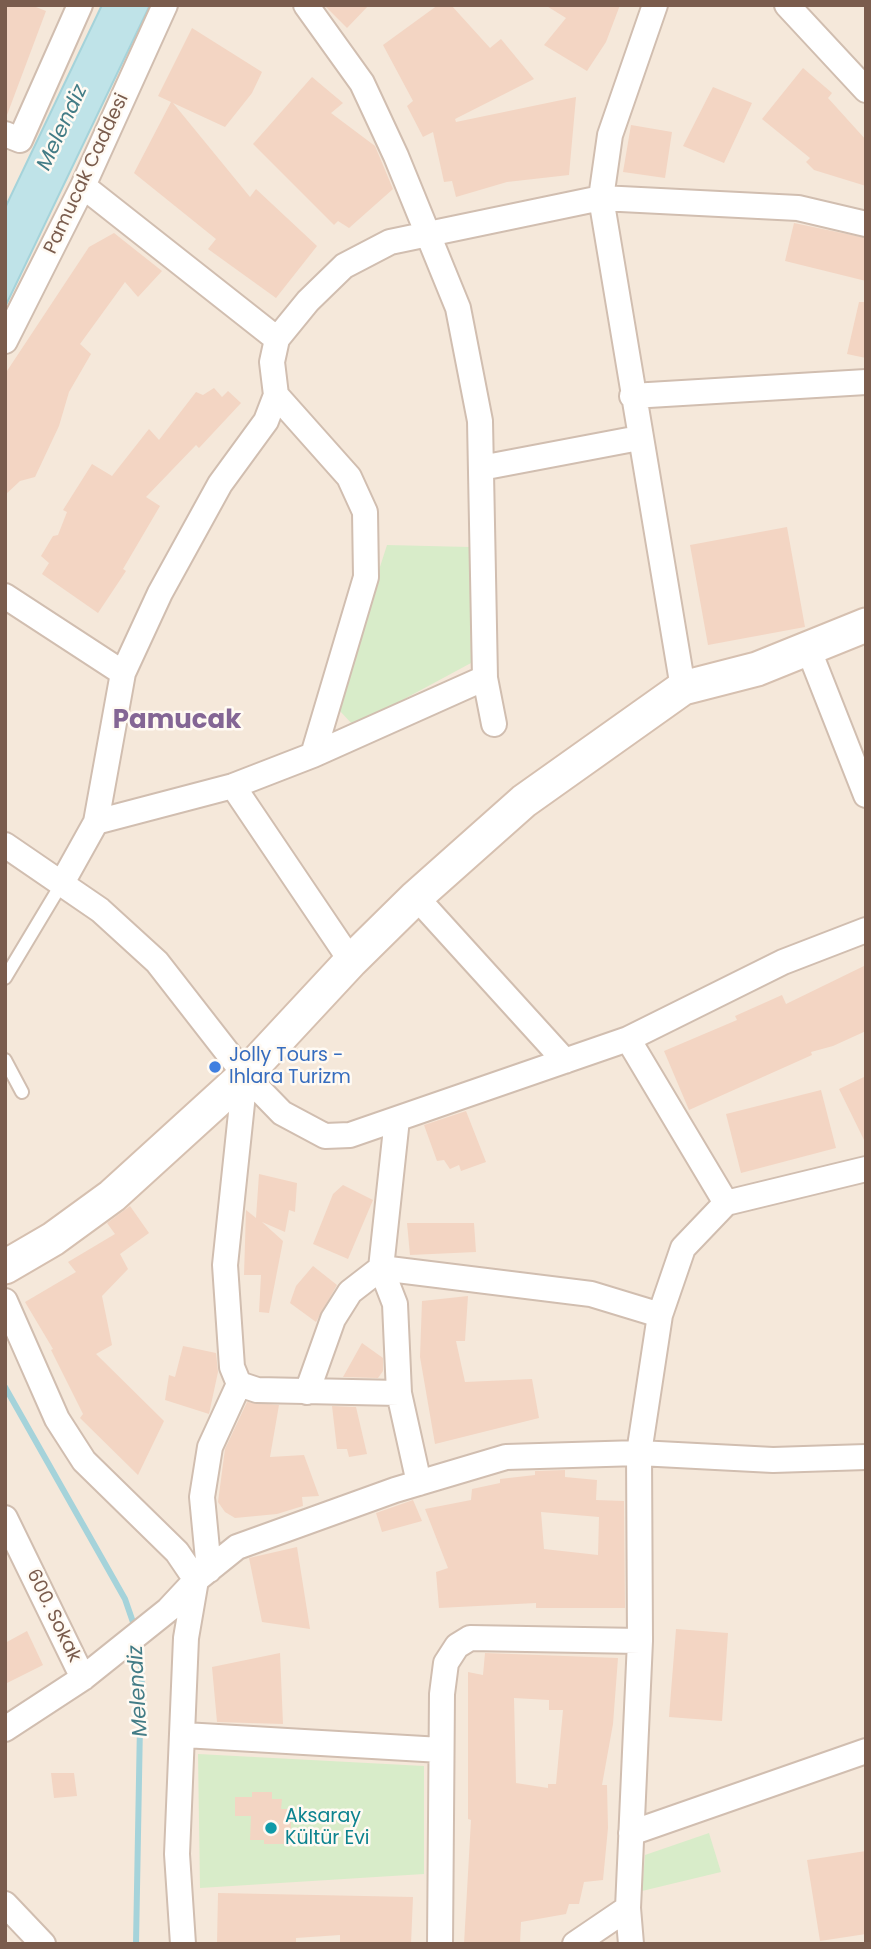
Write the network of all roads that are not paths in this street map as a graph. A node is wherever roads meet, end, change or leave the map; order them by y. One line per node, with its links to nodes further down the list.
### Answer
1 (80, 5): 7 (street)
2 (165, 5): 8 (street, Pamucak Caddesi)
3 (306, 5): 11 (street)
4 (655, 5): 9 (street)
5 (787, 5): 6 (street)
6 (866, 90)
7 (5, 134)
8 (83, 186): 12 (street); 13 (street, Pamucak Caddesi)
9 (601, 198): 10 (street); 11 (street); 16 (street)
10 (866, 223)
11 (429, 233): 12 (street); 18 (street)
12 (277, 339): 15 (street)
13 (5, 341)
14 (866, 382): 16 (street)
15 (276, 395): 22 (street); 26 (street)
16 (632, 396): 17 (street)
17 (639, 438): 18 (street); 24 (street)
18 (481, 468): 23 (street)
19 (5, 596): 22 (street)
20 (866, 625): 21 (main road)
21 (808, 648): 24 (main road); 28 (street)
22 (123, 673): 29 (street)
23 (485, 678): 25 (street); 26 (street)
24 (683, 688): 32 (main road)
25 (494, 724)
26 (313, 755): 27 (street)
27 (233, 786): 29 (street); 34 (street)
28 (866, 795)
29 (96, 822): 31 (street)
30 (5, 845): 31 (street)
31 (62, 883): 35 (lane); 39 (street)
32 (416, 897): 34 (main road); 38 (street)
33 (866, 930): 36 (street)
34 (351, 961): 39 (main road)
35 (5, 978)
36 (628, 1039): 38 (street); 43 (street)
37 (5, 1060): 40 (lane)
38 (565, 1061): 41 (street)
39 (245, 1075): 41 (street); 44 (main road); 48 (street)
40 (22, 1092)
41 (397, 1119): 45 (street)
42 (866, 1169): 43 (street)
43 (726, 1203): 47 (street)
44 (5, 1267)
45 (381, 1268): 47 (street); 49 (street); 50 (street)
46 (5, 1301): 55 (street)
47 (660, 1315): 51 (street)
48 (239, 1384): 49 (street); 55 (street)
49 (307, 1392): 50 (street)
50 (399, 1393): 53 (street)
51 (639, 1452): 52 (street); 53 (street); 56 (street)
52 (866, 1457)
53 (419, 1483): 55 (street)
54 (5, 1518): 57 (street, 600. Sokak)
55 (202, 1575): 57 (street); 59 (street)
56 (640, 1641): 60 (street); 62 (street)
57 (83, 1678): 58 (street)
58 (7, 1735)
59 (184, 1735): 60 (street); 66 (street)
60 (441, 1751): 67 (street)
61 (866, 1751): 62 (street)
62 (631, 1833): 64 (street)
63 (5, 1904): 65 (street)
64 (628, 1908): 68 (street); 69 (street)
65 (43, 1944)
66 (183, 1944)
67 (440, 1944)
68 (575, 1944)
69 (631, 1944)

